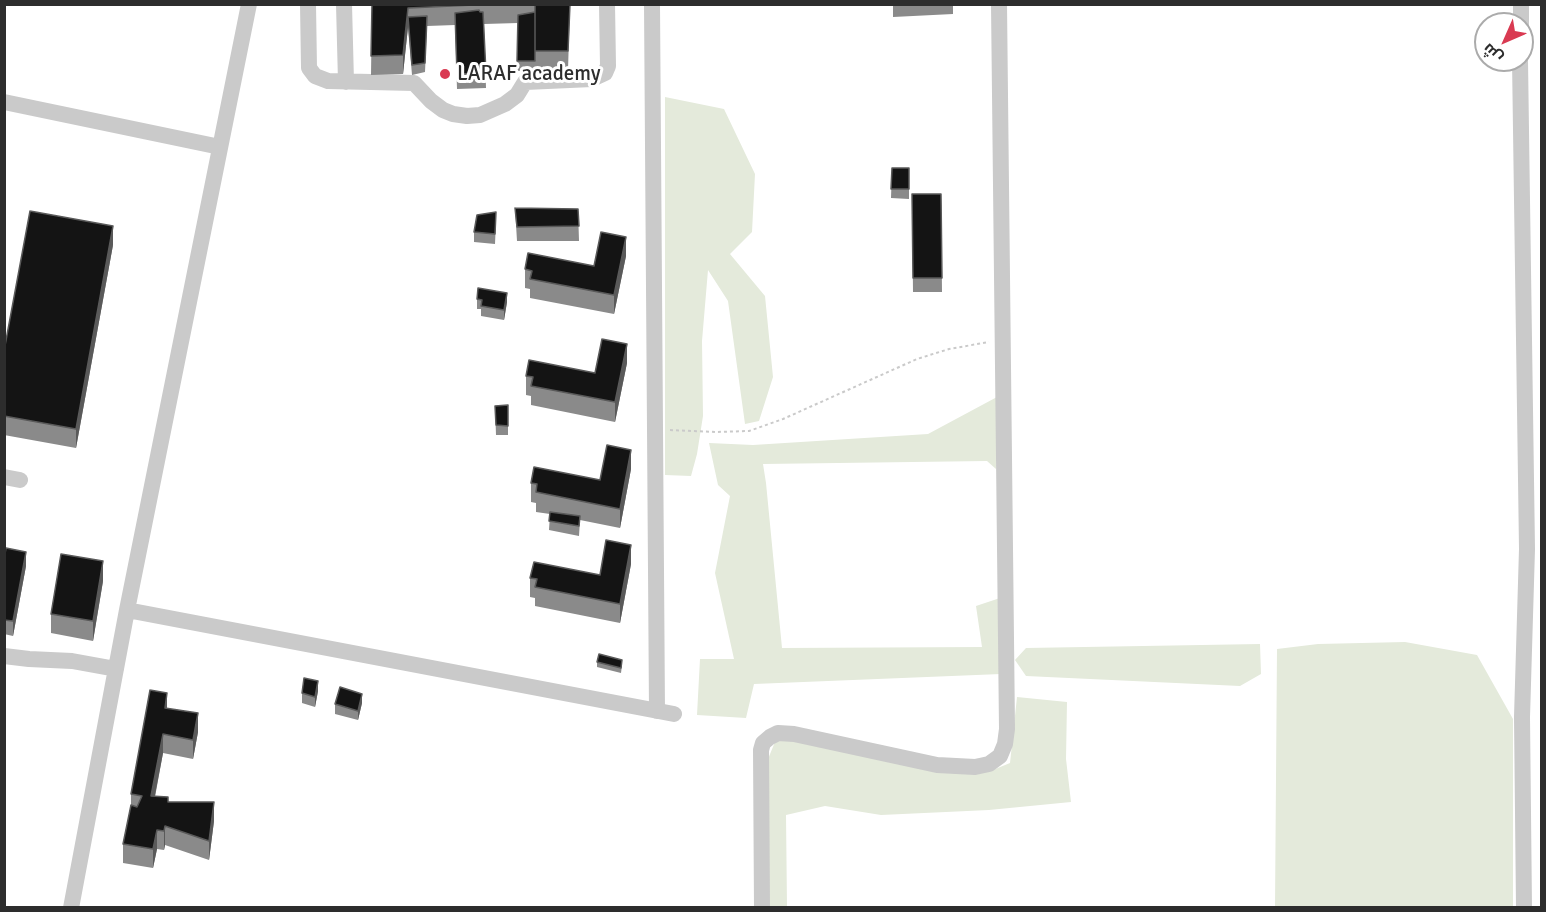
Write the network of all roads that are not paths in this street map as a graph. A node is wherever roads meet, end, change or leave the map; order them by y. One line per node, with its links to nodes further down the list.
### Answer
1 (249, 4): 10 (street)
2 (308, 4): 8 (street)
3 (344, 4): 8 (street)
4 (607, 4): 8 (street)
5 (652, 4): 14 (street)
6 (999, 4): 17 (street)
7 (1520, 72): 18 (street)
8 (346, 82)
9 (4, 102): 10 (street)
10 (220, 147): 11 (street)
11 (127, 610): 13 (street); 14 (street)
12 (4, 656): 13 (street)
13 (116, 669): 16 (street)
14 (657, 711): 15 (street)
15 (674, 714)
16 (71, 908)
17 (762, 908)
18 (1524, 908)

